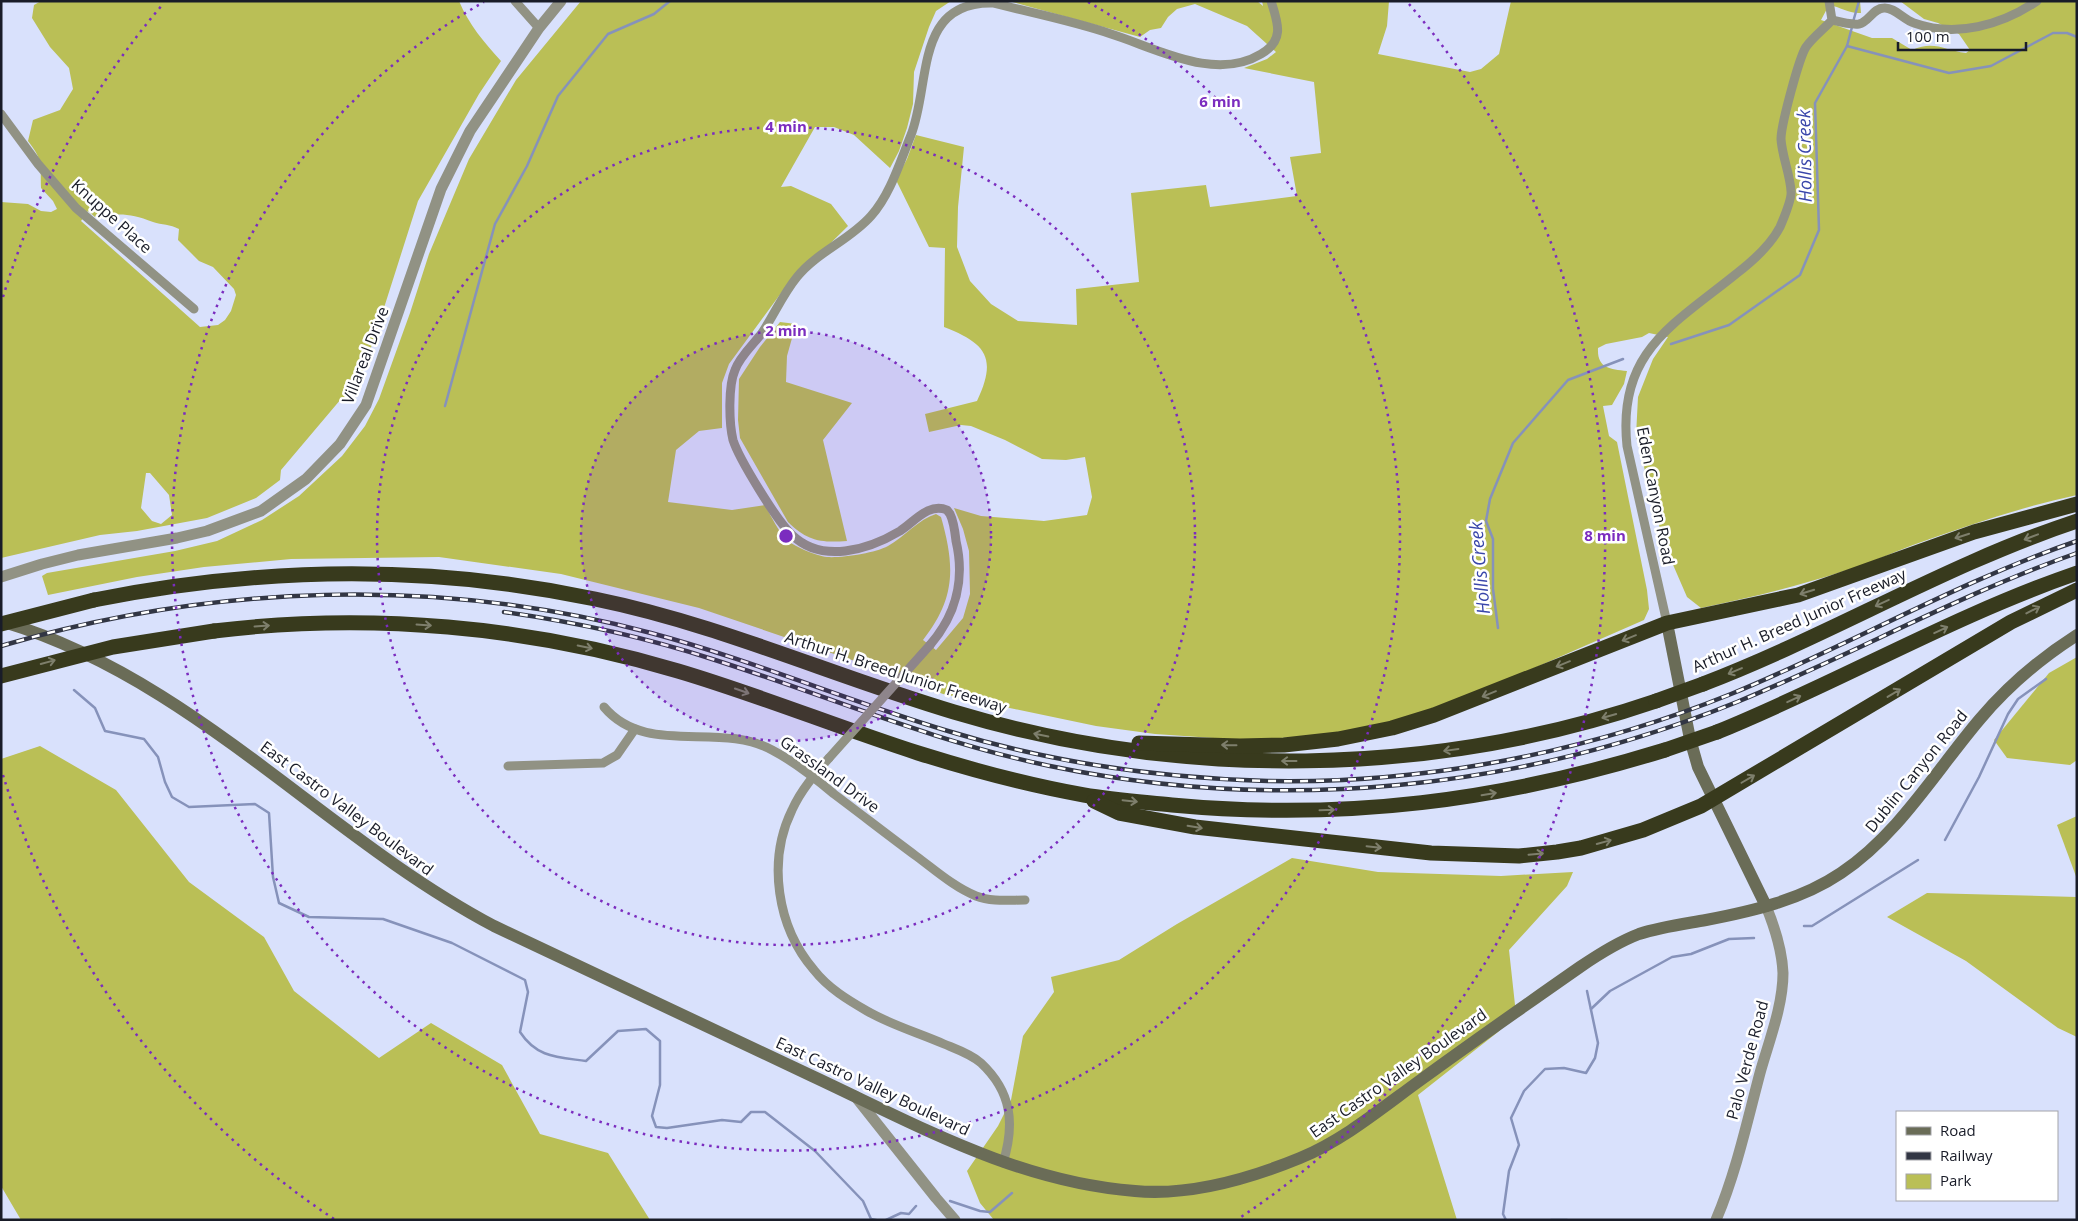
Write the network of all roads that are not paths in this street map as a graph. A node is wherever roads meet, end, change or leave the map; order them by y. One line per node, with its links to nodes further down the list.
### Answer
1 (515, 1): 7 (street)
2 (561, 1): 7 (street, Villareal Drive)
3 (1271, 1): 23 (street, bridge)
4 (1829, 1): 6 (street)
5 (2037, 1): 6 (street)
6 (1832, 20): 16 (street, Eden Canyon Road)
7 (539, 28): 13 (street, Villareal Drive)
8 (1, 114): 9 (street, Knuppe Place)
9 (194, 309)
10 (2077, 504): 16 (highway, one-way to 16)
11 (2077, 521): 21 (highway, Arthur H. Breed Junior Freeway, one-way to 21, bridge)
12 (2077, 574): 24 (highway, one-way to 12, bridge)
13 (1, 577)
14 (2077, 590): 25 (highway, one-way to 14)
15 (1, 622): 21 (highway, Arthur H. Breed Junior Freeway, one-way to 15, bridge); 28 (main road, East Castro Valley Boulevard)
16 (1667, 624): 21 (highway, one-way to 21); 25 (main road, Eden Canyon Road)
17 (2077, 635): 27 (main road, Dublin Canyon Road)
18 (1, 676): 24 (highway, one-way to 24, bridge)
19 (604, 707): 20 (street, Grassland Drive)
20 (635, 729): 22 (street); 23 (street, Grassland Drive)
21 (1074, 741)
22 (508, 766)
23 (812, 777): 26 (street, Grassland Drive); 29 (street)
24 (1082, 794): 25 (highway, one-way to 25)
25 (1713, 799): 27 (main road, Eden Canyon Road)
26 (1025, 900)
27 (1766, 906): 29 (main road, East Castro Valley Boulevard); 31 (street, Palo Verde Road)
28 (855, 1096): 29 (main road, East Castro Valley Boulevard); 30 (street)
29 (1003, 1164)
30 (955, 1220)
31 (1716, 1220)

